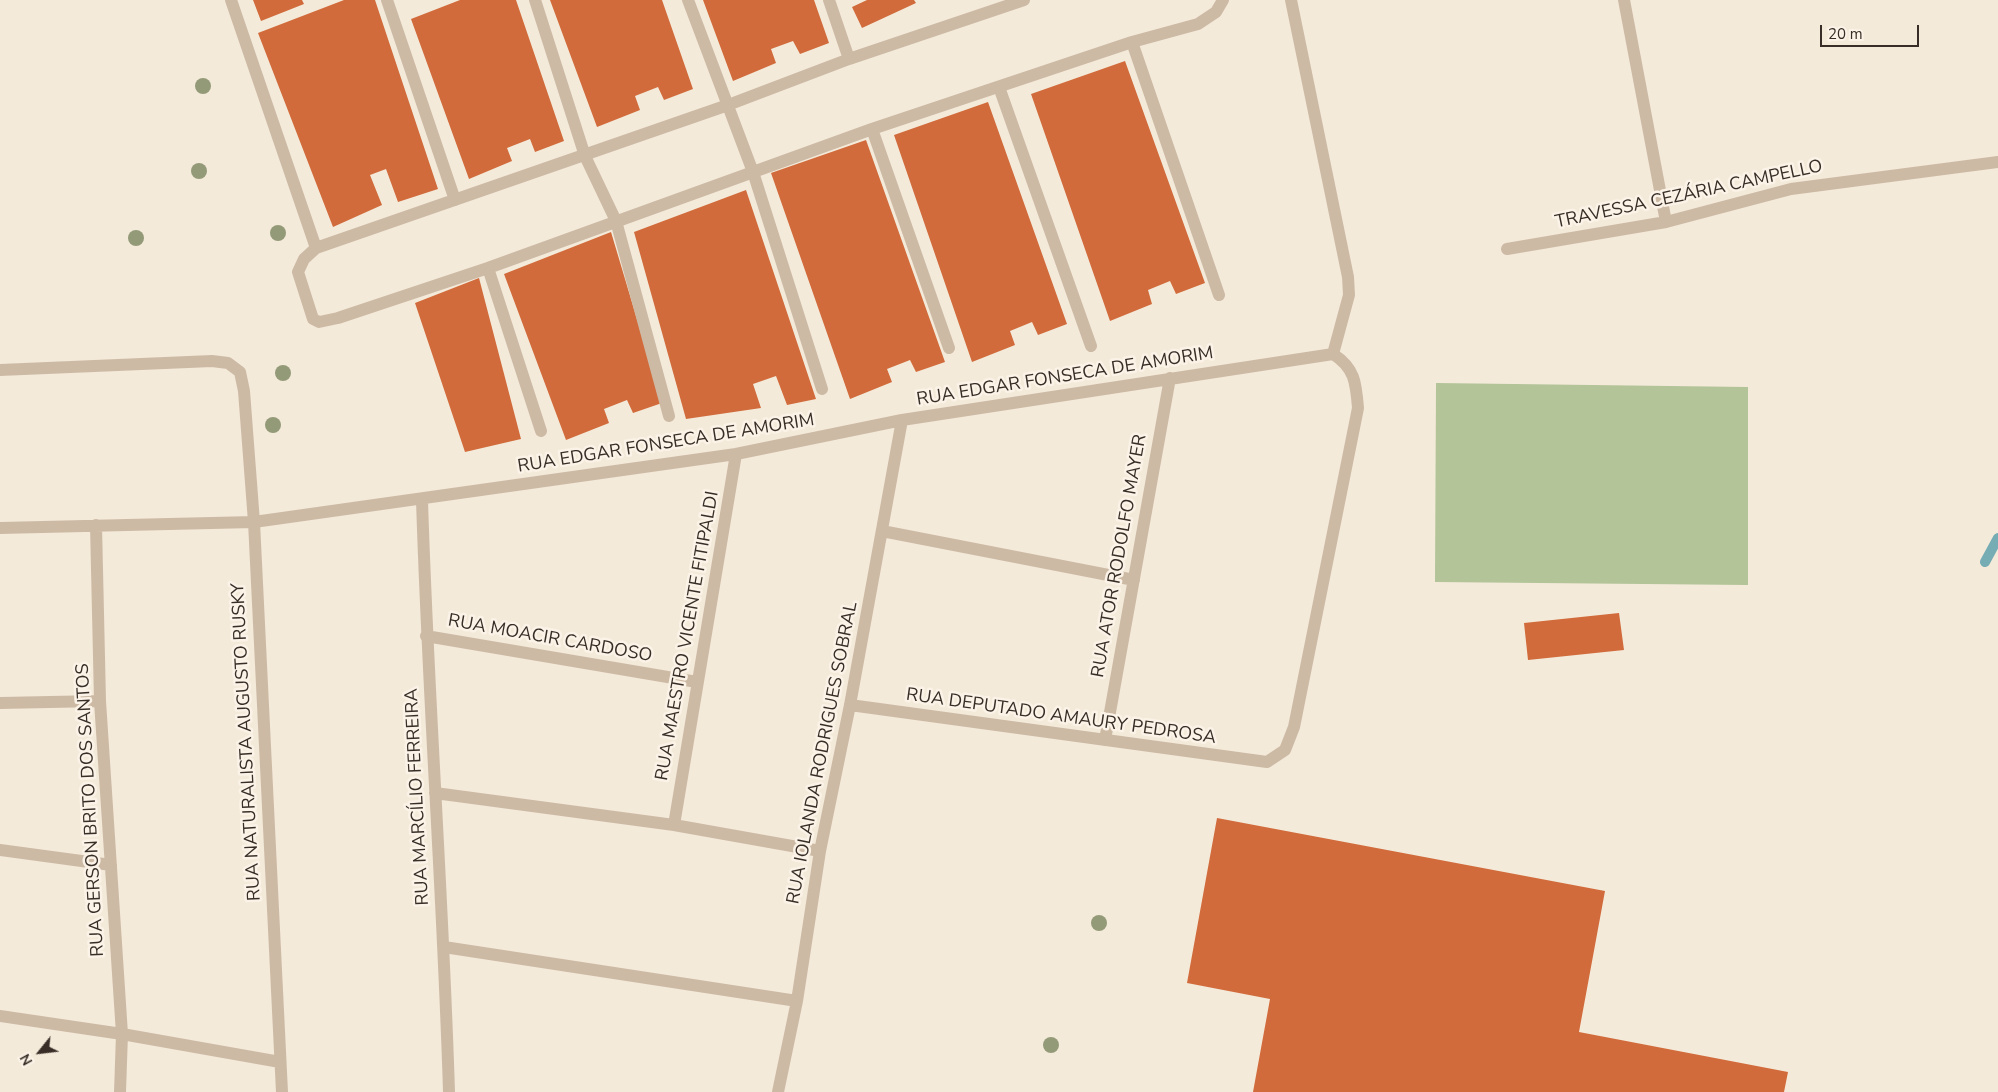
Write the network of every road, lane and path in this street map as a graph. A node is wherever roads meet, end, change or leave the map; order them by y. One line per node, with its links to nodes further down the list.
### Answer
1 (231, 0): 21 (street)
2 (387, 0): 18 (street)
3 (535, 0): 15 (street)
4 (688, 0): 13 (street)
5 (829, 0): 11 (street)
6 (1024, 0): 11 (street)
7 (1223, 0): 10 (street)
8 (1290, 0): 27 (street)
9 (1624, 0): 20 (street)
10 (1132, 42): 12 (street); 24 (street)
11 (850, 59): 13 (street)
12 (999, 87): 14 (street); 25 (street)
13 (728, 105): 15 (street); 17 (street)
14 (872, 129): 17 (street); 26 (street)
15 (585, 156): 18 (street); 19 (street)
16 (1998, 162): 20 (street, TRAVESSA CEZÁRIA CAMPELLO)
17 (753, 172): 19 (street); 30 (street)
18 (455, 200): 21 (street)
19 (616, 221): 23 (street); 31 (street)
20 (1666, 222): 22 (street, TRAVESSA CEZÁRIA CAMPELLO)
21 (316, 248): 23 (street)
22 (1507, 249)
23 (488, 268): 33 (street)
24 (1219, 295)
25 (1091, 346)
26 (949, 348)
27 (1333, 354): 29 (street, RUA EDGAR FONSECA DE AMORIM); 46 (street, RUA DEPUTADO AMAURY PEDROSA)
28 (0, 370): 36 (street, RUA NATURALISTA AUGUSTO RUSKY)
29 (1170, 378): 32 (street, RUA EDGAR FONSECA DE AMORIM); 40 (street, RUA ATOR RODOLFO MAYER)
30 (822, 389)
31 (670, 416)
32 (902, 420): 34 (street, RUA EDGAR FONSECA DE AMORIM); 39 (street, RUA IOLANDA RODRIGUES SOBRAL)
33 (541, 431)
34 (736, 454): 35 (street, RUA EDGAR FONSECA DE AMORIM); 42 (street, RUA MAESTRO VICENTE FITIPALDI)
35 (422, 500): 36 (street, RUA EDGAR FONSECA DE AMORIM); 41 (street, RUA MARCÍLIO FERREIRA)
36 (254, 522): 37 (street, RUA EDGAR FONSECA DE AMORIM); 56 (street, RUA NATURALISTA AUGUSTO RUSKY)
37 (96, 525): 38 (street, RUA EDGAR FONSECA DE AMORIM); 43 (street, RUA GERSON BRITO DOS SANTOS)
38 (0, 528)
39 (882, 531): 40 (street); 45 (street, RUA IOLANDA RODRIGUES SOBRAL)
40 (1134, 580): 46 (street, RUA ATOR RODOLFO MAYER)
41 (426, 636): 42 (street, RUA MOACIR CARDOSO); 47 (street, RUA MARCÍLIO FERREIRA)
42 (697, 682): 48 (street, RUA MAESTRO VICENTE FITIPALDI)
43 (100, 701): 44 (street); 51 (street, RUA GERSON BRITO DOS SANTOS)
44 (0, 703)
45 (850, 706): 46 (street, RUA DEPUTADO AMAURY PEDROSA); 50 (street, RUA IOLANDA RODRIGUES SOBRAL)
46 (1105, 740)
47 (435, 793): 48 (street); 52 (street, RUA MARCÍLIO FERREIRA)
48 (674, 824): 50 (street)
49 (0, 850): 51 (street)
50 (820, 851): 53 (street, RUA IOLANDA RODRIGUES SOBRAL)
51 (111, 865): 55 (street, RUA GERSON BRITO DOS SANTOS)
52 (444, 948): 53 (street); 59 (street, RUA MARCÍLIO FERREIRA)
53 (797, 1001): 60 (street, RUA IOLANDA RODRIGUES SOBRAL)
54 (0, 1016): 55 (street)
55 (122, 1034): 56 (street); 57 (street, RUA GERSON BRITO DOS SANTOS)
56 (280, 1062): 58 (street, RUA NATURALISTA AUGUSTO RUSKY)
57 (120, 1092)
58 (282, 1092)
59 (449, 1092)
60 (778, 1092)

